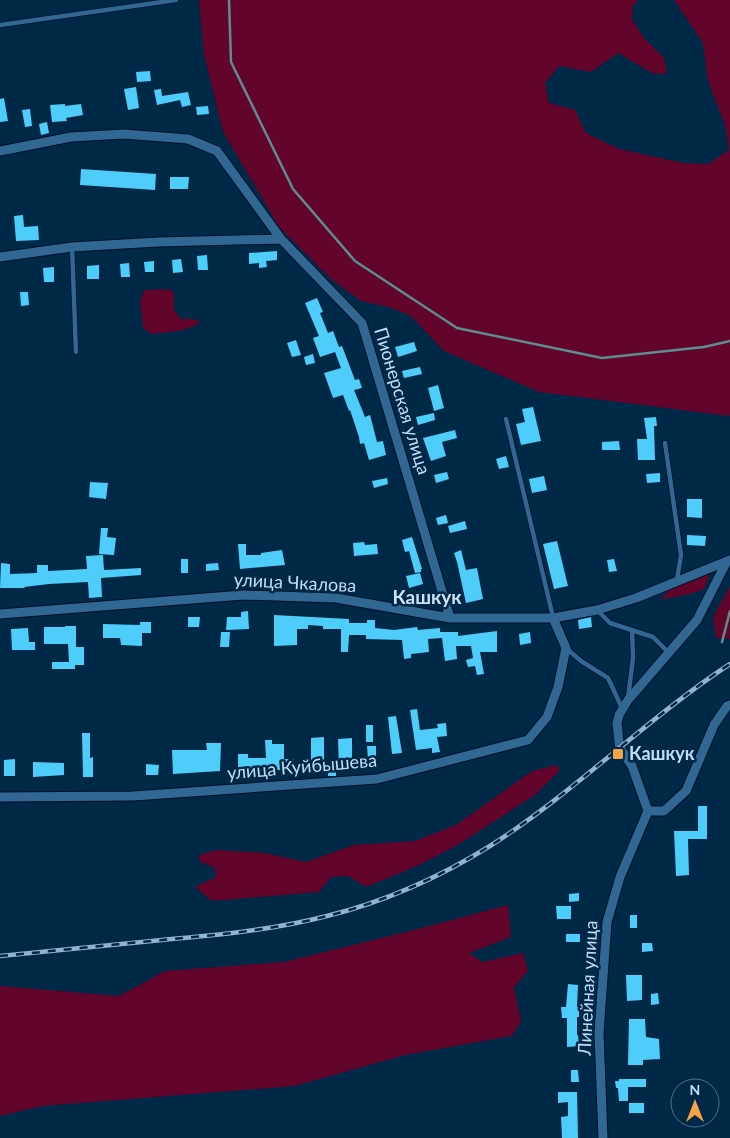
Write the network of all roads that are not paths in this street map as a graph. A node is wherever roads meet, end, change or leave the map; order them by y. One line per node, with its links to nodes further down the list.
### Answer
1 (176, 0): 2 (lane)
2 (0, 25)
3 (0, 151): 4 (street, Пионерская улица)
4 (281, 239): 5 (street); 14 (street, Пионерская улица)
5 (72, 247): 6 (street); 7 (lane)
6 (0, 257)
7 (76, 352)
8 (506, 419): 15 (lane)
9 (665, 443): 11 (lane)
10 (729, 560): 11 (street, улица Чкалова); 18 (street)
11 (677, 580): 12 (street, улица Чкалова)
12 (597, 610): 15 (street, улица Чкалова); 16 (lane)
13 (0, 614): 14 (street, улица Чкалова)
14 (450, 618): 15 (street, улица Чкалова)
15 (553, 618): 17 (street)
16 (632, 630): 18 (lane); 19 (lane)
17 (566, 648): 21 (lane); 22 (street, улица Куйбышева)
18 (668, 652): 19 (street)
19 (628, 700): 21 (street)
20 (730, 704): 23 (street)
21 (622, 708): 23 (street)
22 (0, 797)
23 (648, 811): 24 (street, Линейная улица)
24 (603, 1138)

